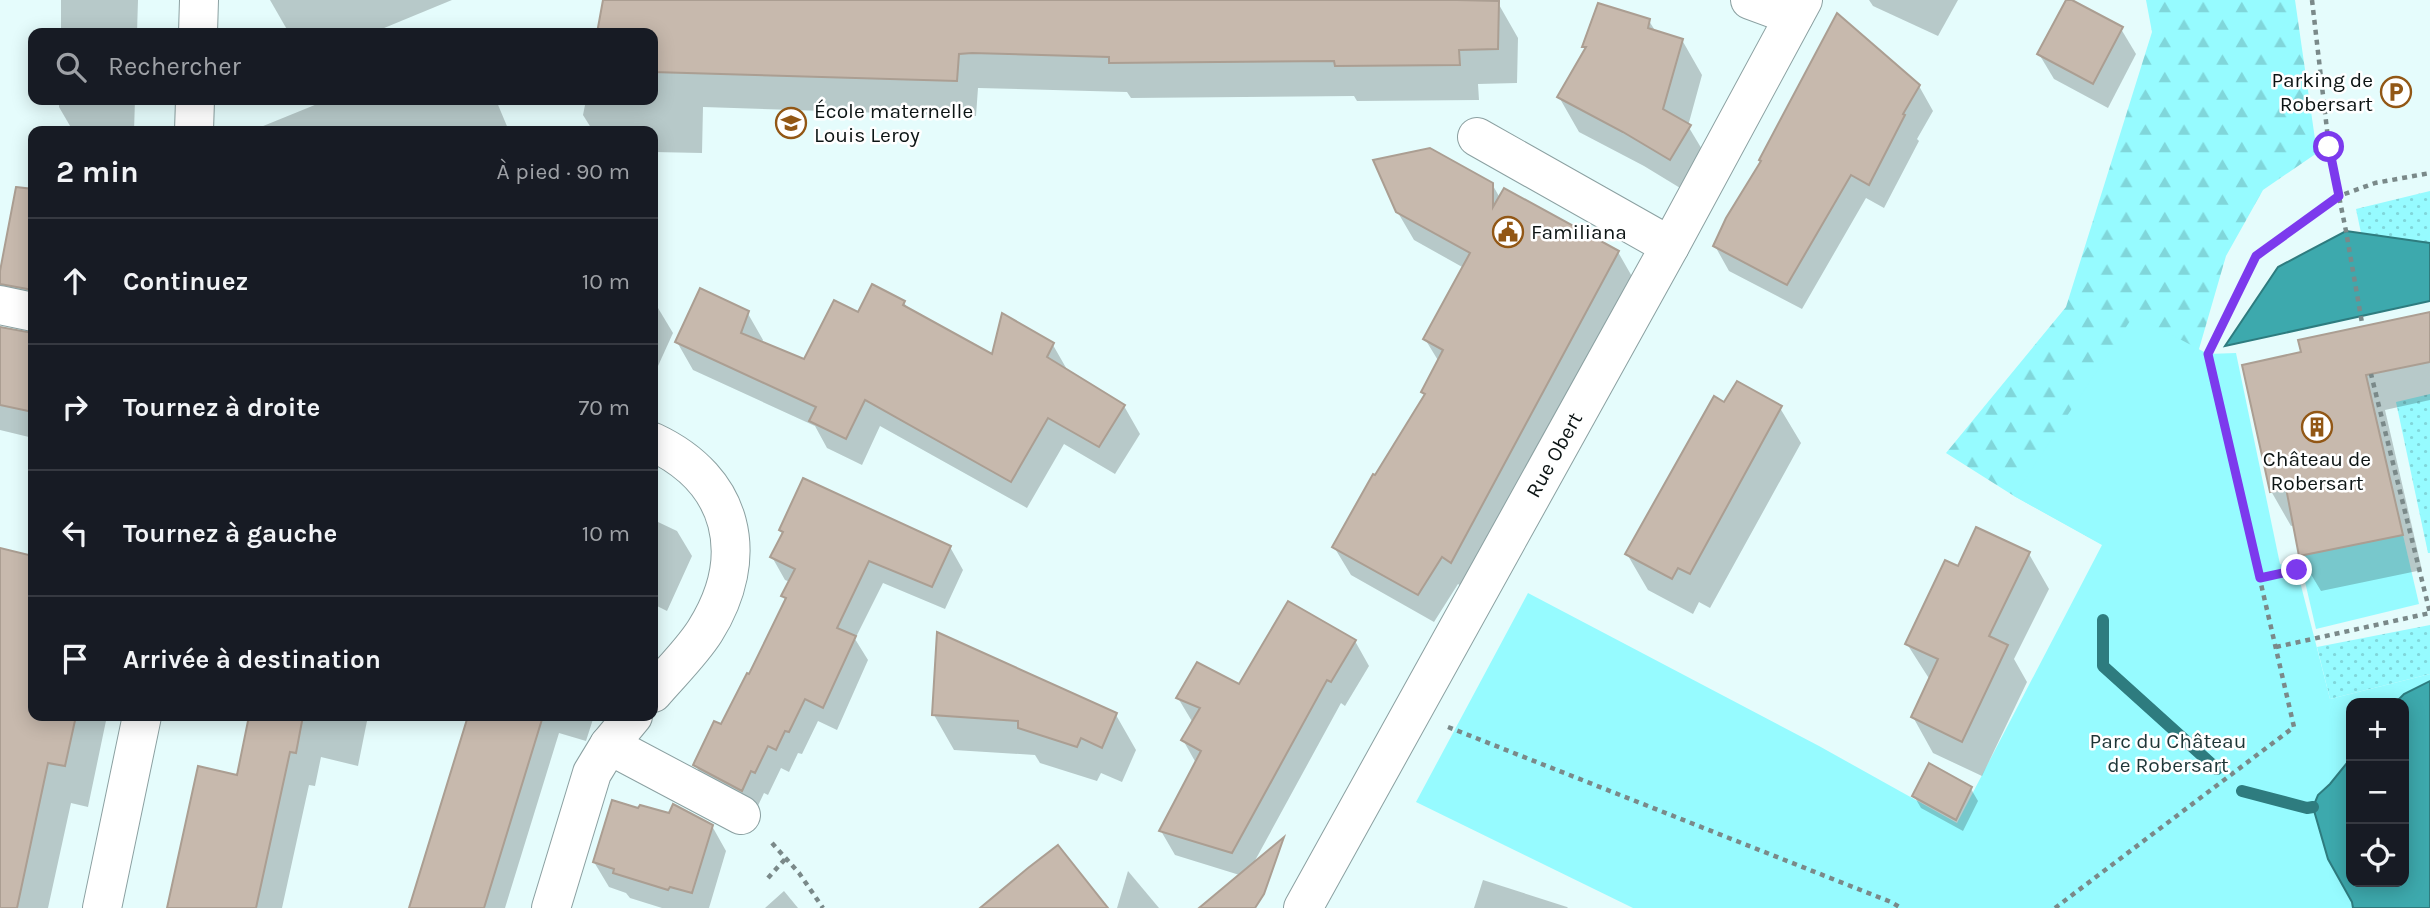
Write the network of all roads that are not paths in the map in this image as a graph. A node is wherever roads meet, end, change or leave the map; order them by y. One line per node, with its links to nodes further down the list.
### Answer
1 (199, 0): 4 (street)
2 (1750, 0): 3 (street)
3 (1799, 8): 8 (street, Rue Obert)
4 (198, 28)
5 (195, 105): 6 (street)
6 (194, 126)
7 (1477, 137): 8 (street)
8 (1670, 246): 19 (street, Rue Obert)
9 (0, 305): 10 (street)
10 (28, 311)
11 (658, 445): 12 (street)
12 (658, 687)
13 (141, 721): 17 (street)
14 (629, 721): 15 (street)
15 (609, 745): 16 (street); 18 (street)
16 (741, 815)
17 (102, 908)
18 (551, 908)
19 (1303, 908)

